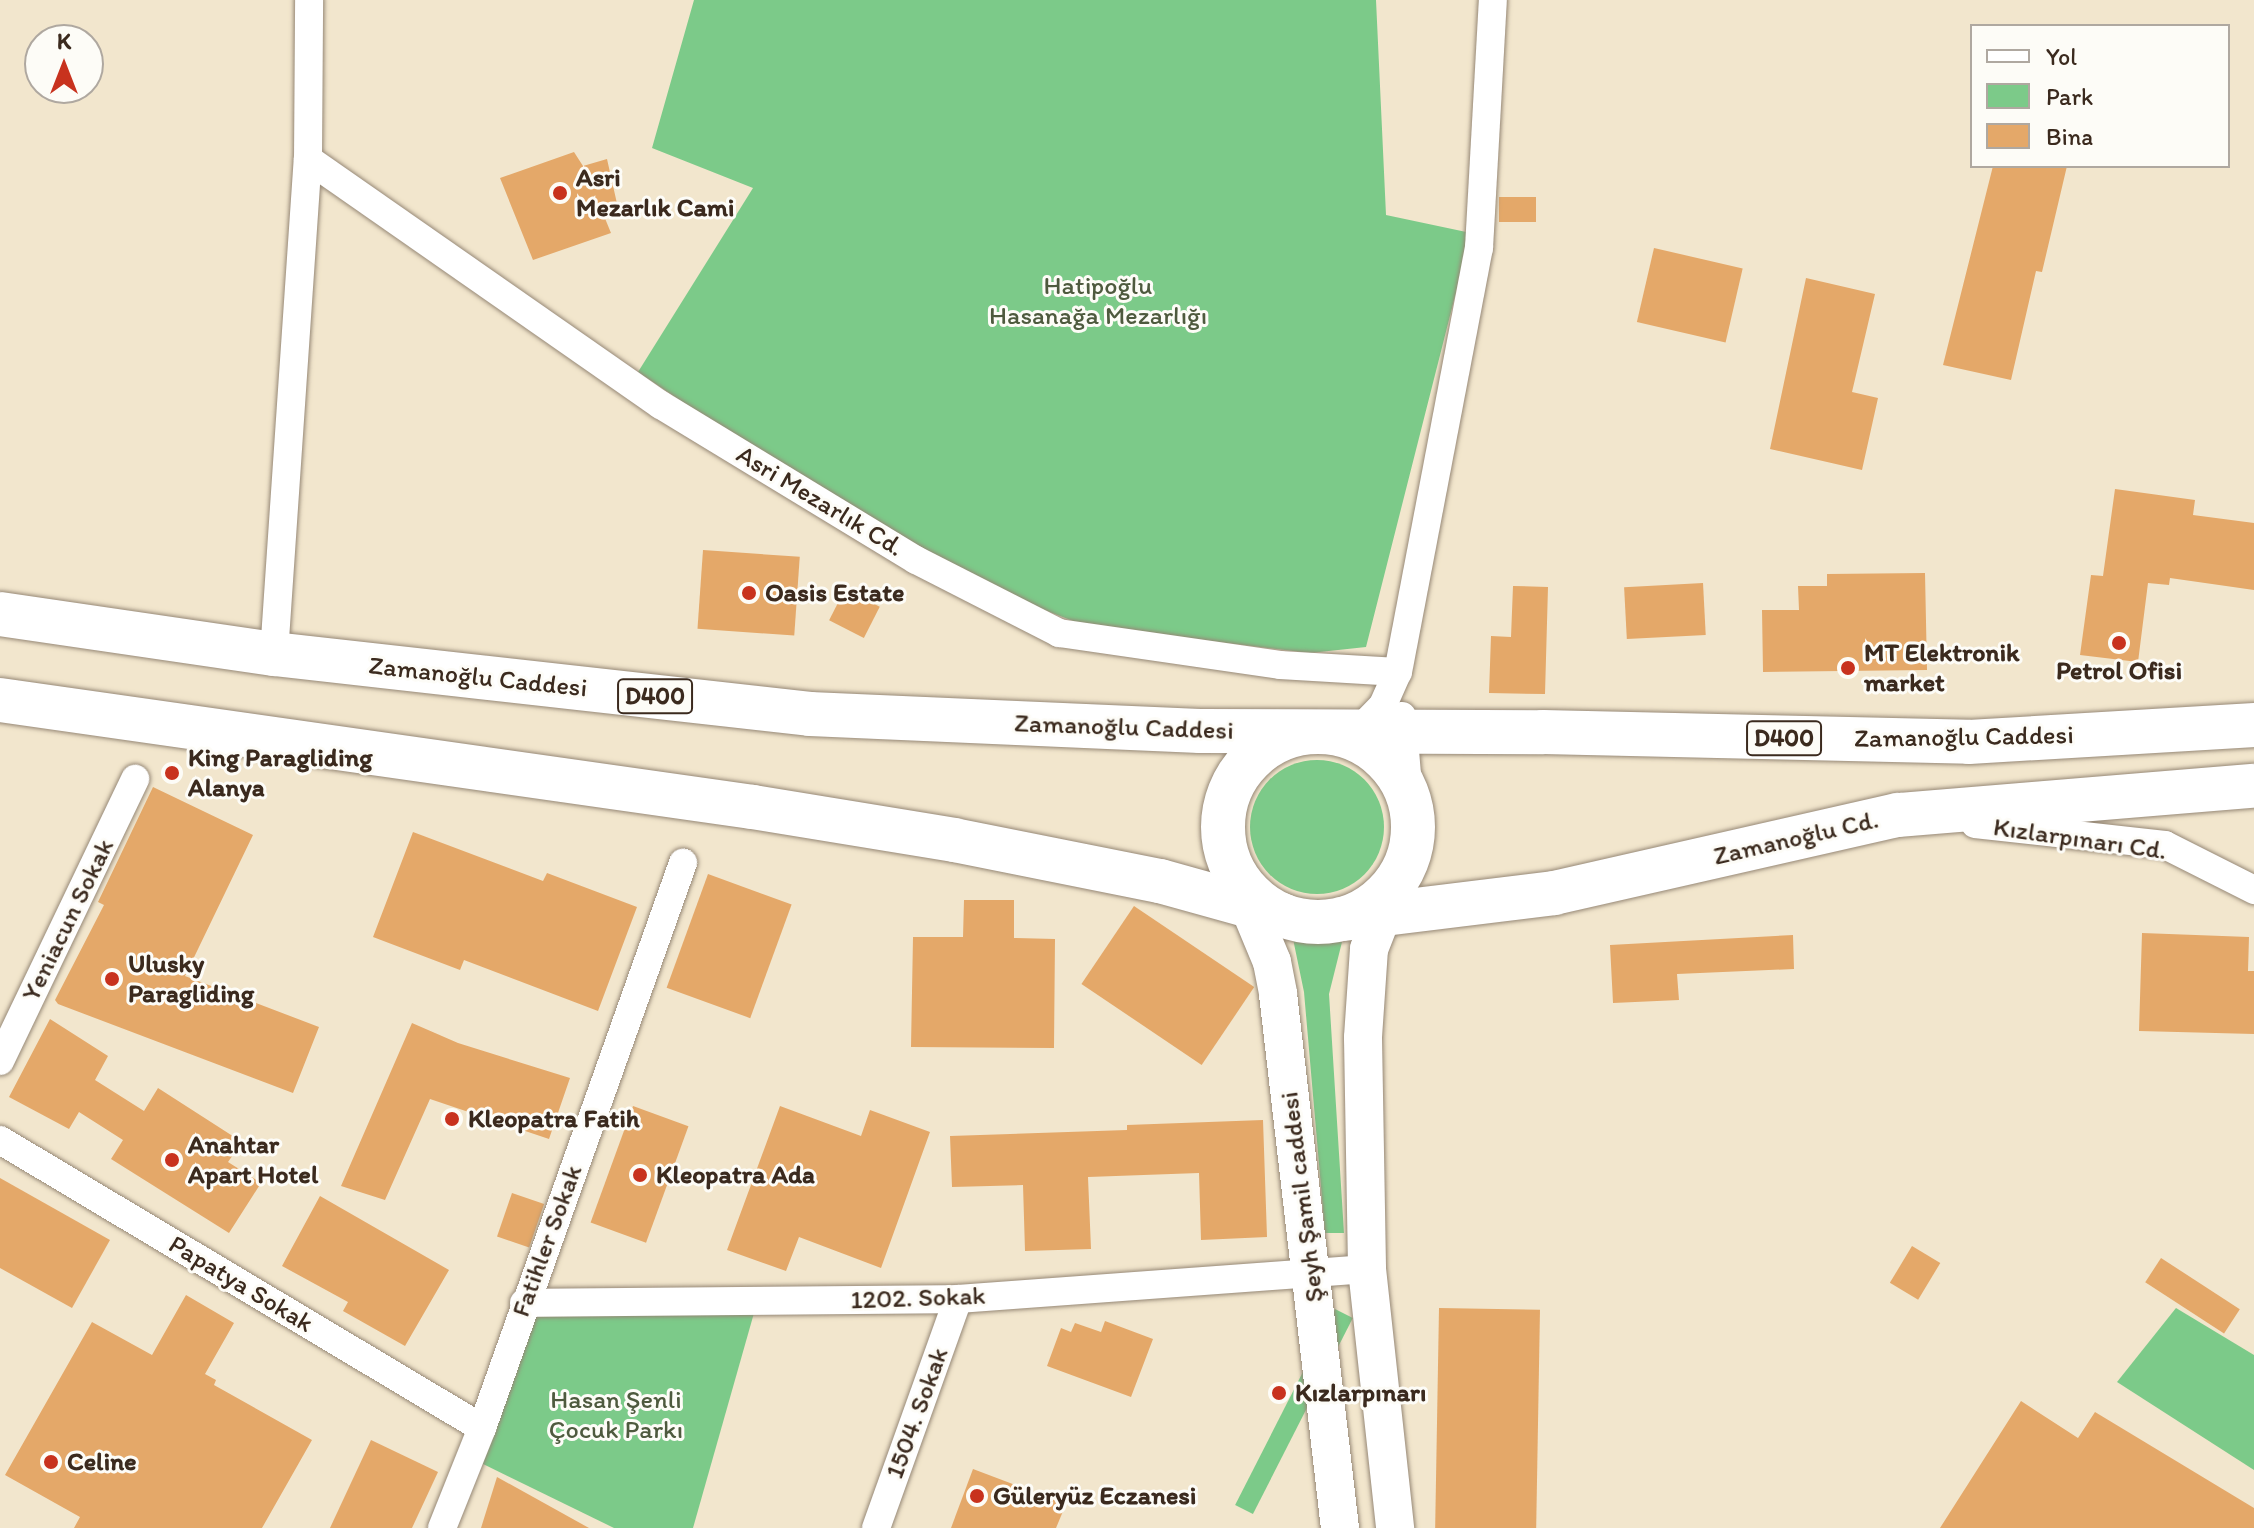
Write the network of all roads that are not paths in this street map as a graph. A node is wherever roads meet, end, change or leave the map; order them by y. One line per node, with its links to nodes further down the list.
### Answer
1 (309, 0): 3 (street)
2 (1493, 0): 6 (street)
3 (308, 159): 5 (street); 6 (street, Asri Mezarlık Cd.)
4 (0, 614): 5 (highway, Zamanoğlu Caddesi / D400)
5 (274, 654): 9 (highway, Zamanoğlu Caddesi / D400)
6 (1398, 672): 10 (street); 11 (street)
7 (0, 700): 18 (highway)
8 (2254, 725): 11 (highway, Zamanoğlu Caddesi / D400)
9 (1313, 732): 10 (highway, Zamanoğlu Caddesi / D400); 14 (highway); 18 (highway)
10 (1357, 732): 11 (highway, Zamanoğlu Caddesi / D400)
11 (1404, 732): 14 (street)
12 (135, 779): 20 (street, Yeniacun Sokak)
13 (2254, 786): 15 (highway, Zamanoğlu Cd.)
14 (1409, 797): 19 (highway)
15 (1898, 815): 17 (street, Kızlarpınarı Cd.); 19 (highway, Zamanoğlu Cd.)
16 (683, 863): 25 (street, Fatihler Sokak)
17 (2254, 890)
18 (1255, 898): 19 (highway); 23 (main road, Şeyh Şamil caddesi)
19 (1373, 906): 22 (main road)
20 (0, 1061)
21 (0, 1140): 26 (street, Papatya Sokak)
22 (1367, 1269): 23 (street, 1202. Sokak); 30 (main road)
23 (1310, 1272): 24 (street, 1202. Sokak); 29 (main road, Şeyh Şamil caddesi)
24 (958, 1299): 25 (street, 1202. Sokak); 28 (street, 1504. Sokak)
25 (524, 1303): 26 (street, Fatihler Sokak)
26 (482, 1428): 27 (street, Fatihler Sokak)
27 (442, 1528)
28 (876, 1528)
29 (1340, 1528)
30 (1395, 1528)

